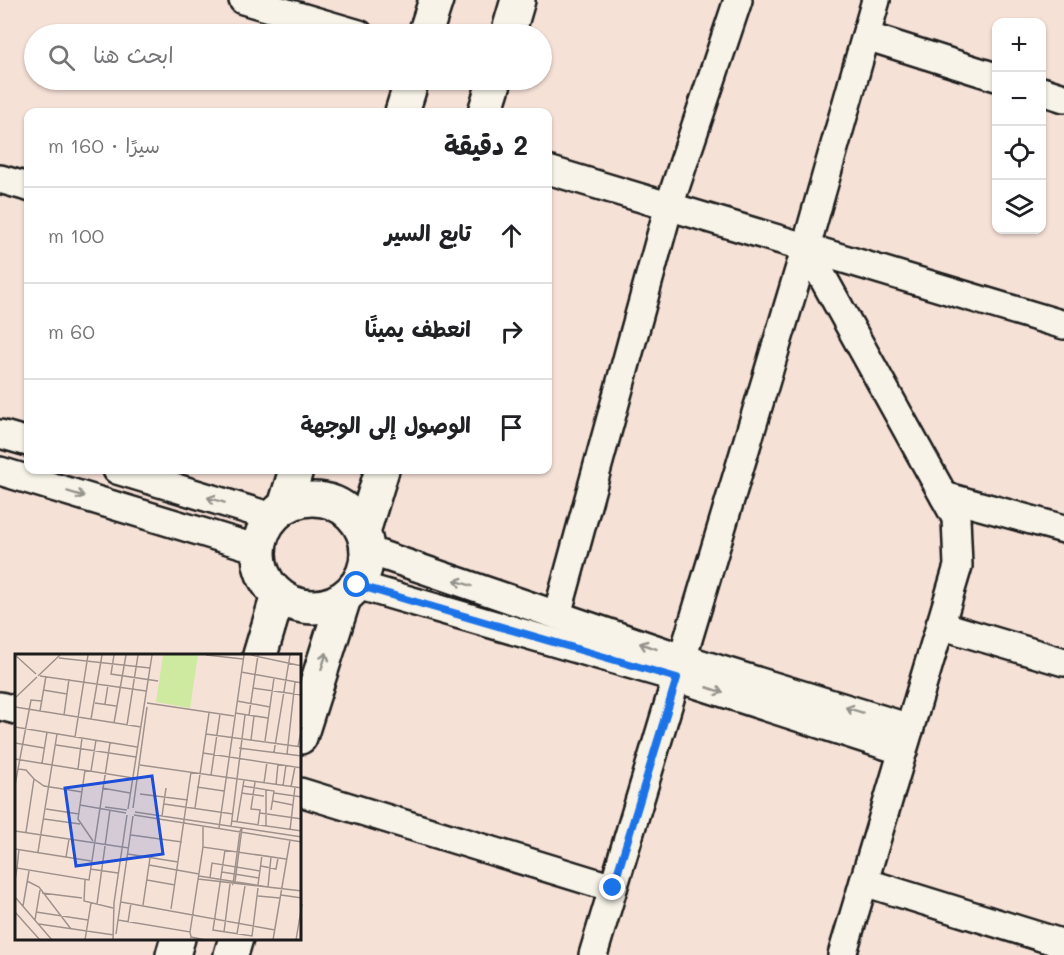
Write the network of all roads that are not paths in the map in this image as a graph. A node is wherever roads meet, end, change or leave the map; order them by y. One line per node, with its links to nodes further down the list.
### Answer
1 (243, 0): 6 (street)
2 (436, 0): 7 (main road)
3 (518, 0): 8 (main road)
4 (738, 0): 20 (street)
5 (876, 0): 9 (street)
6 (325, 24)
7 (428, 24)
8 (511, 24)
9 (866, 36): 10 (street); 21 (street)
10 (992, 76)
11 (408, 90): 15 (main road)
12 (492, 90): 16 (main road)
13 (1046, 93): 14 (street)
14 (1064, 98)
15 (403, 108)
16 (486, 108)
17 (552, 171): 20 (street)
18 (0, 179): 19 (street)
19 (24, 186)
20 (669, 206): 21 (street); 36 (street)
21 (806, 247): 22 (street); 29 (street); 40 (street)
22 (1064, 325)
23 (0, 434): 24 (street)
24 (24, 441)
25 (0, 471): 33 (street, one-way to 33)
26 (133, 474): 30 (street, one-way to 26)
27 (294, 474): 30 (main road)
28 (381, 474): 32 (main road)
29 (944, 496): 31 (street); 37 (street)
30 (279, 511): 32 (main road); 33 (main road)
31 (1064, 529)
32 (365, 541): 34 (main road); 36 (street, one-way to 32)
33 (258, 549): 35 (main road)
34 (350, 592): 35 (main road); 40 (street); 43 (main road, one-way to 34)
35 (278, 595): 38 (main road)
36 (557, 615): 40 (street, one-way to 36)
37 (940, 625): 39 (street); 44 (street)
38 (260, 654)
39 (1064, 662)
40 (680, 668): 44 (street); 47 (street)
41 (0, 706): 42 (street)
42 (15, 711)
43 (302, 731)
44 (906, 739): 46 (street)
45 (302, 793): 47 (street)
46 (864, 882): 50 (street); 54 (street)
47 (613, 888): 53 (street)
48 (178, 940): 51 (main road)
49 (237, 940): 52 (main road)
50 (1064, 944)
51 (173, 955)
52 (231, 955)
53 (593, 955)
54 (842, 955)

